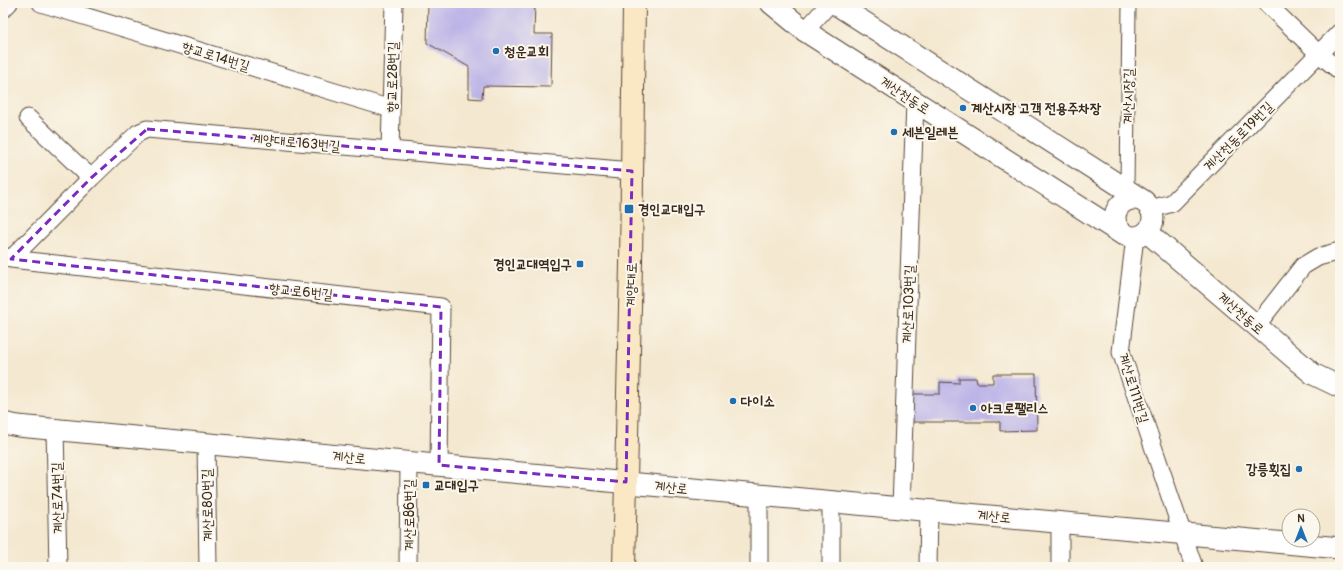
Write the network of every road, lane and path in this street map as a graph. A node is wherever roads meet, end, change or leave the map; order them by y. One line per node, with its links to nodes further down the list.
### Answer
1 (9, 3): 10 (street)
2 (41, 3): 16 (street, 향교로14번길)
3 (394, 3): 16 (street, 향교로28번길)
4 (634, 3): 19 (main road, 계양대로)
5 (771, 3): 11 (street, 계산천동로)
6 (830, 3): 11 (street)
7 (834, 3): 21 (street)
8 (1129, 3): 21 (street, 계산시장길)
9 (1266, 3): 13 (street)
10 (3, 9)
11 (805, 31): 15 (street, 계산천동로)
12 (1340, 32): 13 (street, 계산천동로19번길)
13 (1318, 54): 14 (street); 22 (street, 계산천동로19번길)
14 (1340, 71)
15 (915, 101): 23 (street, 계산천동로); 36 (street, 계산로103번길)
16 (392, 109): 18 (street, 향교로28번길)
17 (28, 118): 20 (street)
18 (390, 150): 19 (street, 계양대로163번길); 20 (street, 계양대로163번길)
19 (632, 171): 33 (main road, 계양대로)
20 (91, 178): 25 (street, 계양대로163번길)
21 (1127, 190): 22 (street)
22 (1148, 205): 23 (street); 23 (street)
23 (1135, 235): 26 (street, 계산천동로); 39 (street, 계산로111번길)
24 (1340, 251): 26 (street)
25 (7, 258): 32 (street, 향교로6번길)
26 (1256, 326): 27 (street, 계산천동로)
27 (1340, 387)
28 (3, 423): 29 (street, 계산로)
29 (55, 429): 30 (street, 계산로); 41 (street, 계산로74번길)
30 (206, 443): 31 (street, 계산로); 42 (street, 계산로80번길)
31 (409, 462): 32 (street, 계산로); 43 (street, 계산로86번길)
32 (439, 465): 33 (street, 계산로)
33 (626, 482): 34 (street, 계산로); 44 (main road, 계양대로)
34 (759, 495): 35 (street, 계산로); 45 (street)
35 (831, 502): 36 (street, 계산로); 46 (street)
36 (901, 508): 37 (street, 계산로)
37 (929, 510): 38 (street, 계산로); 47 (street)
38 (1060, 522): 39 (street, 계산로); 48 (street)
39 (1181, 533): 40 (street, 계산로); 49 (street, 계산로111번길)
40 (1340, 548)
41 (58, 567)
42 (208, 567)
43 (408, 567)
44 (624, 567)
45 (759, 567)
46 (831, 567)
47 (928, 567)
48 (1060, 567)
49 (1194, 567)

